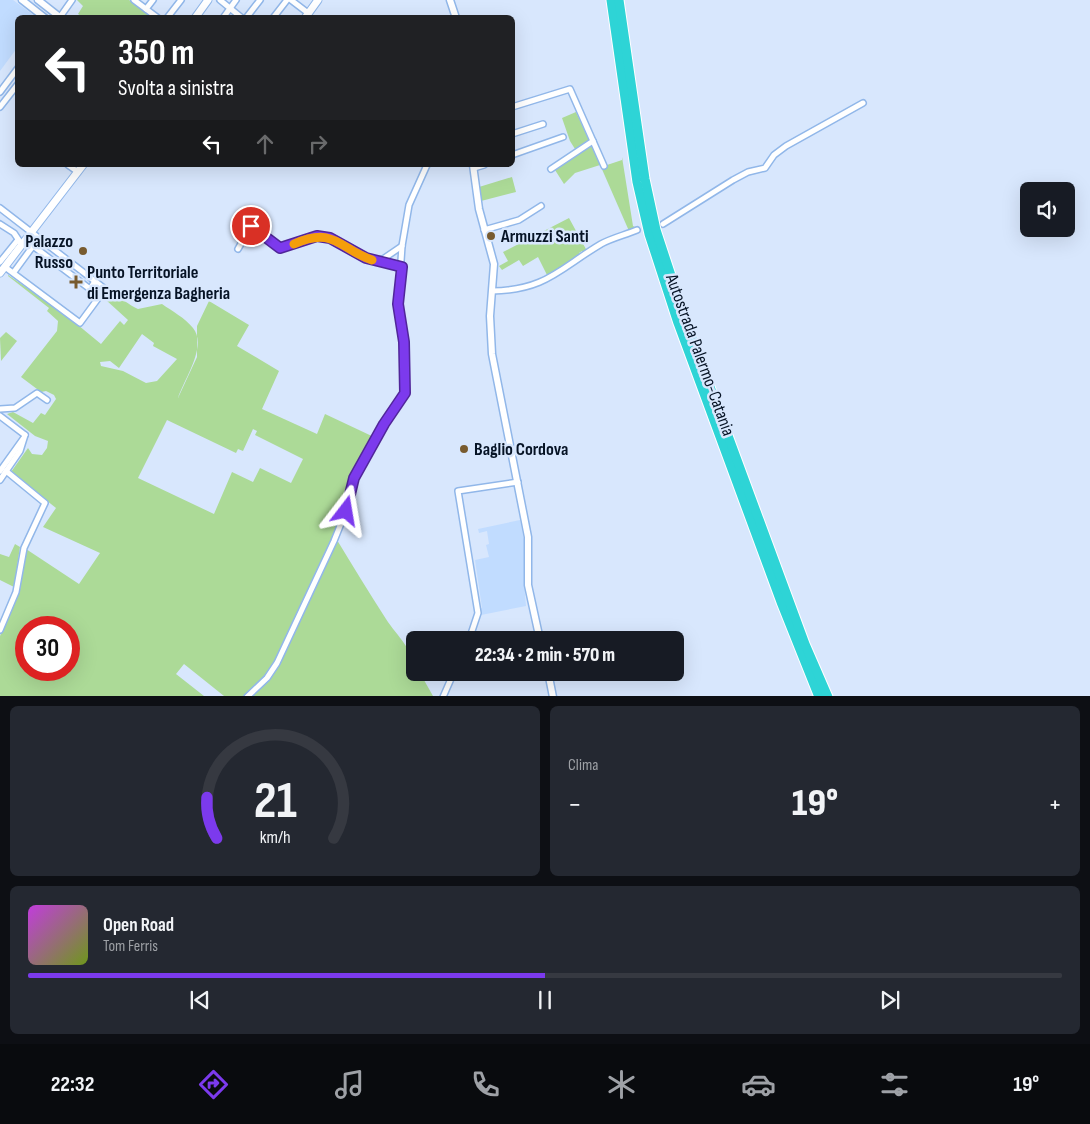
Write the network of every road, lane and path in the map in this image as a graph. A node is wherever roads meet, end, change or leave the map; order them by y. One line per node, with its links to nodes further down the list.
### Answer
1 (22, 0): 20 (street)
2 (38, 0): 17 (street)
3 (72, 0): 23 (street)
4 (134, 0): 19 (street)
5 (152, 0): 19 (street)
6 (181, 0): 25 (street)
7 (208, 0): 26 (main road)
8 (220, 0): 18 (street)
9 (236, 0): 18 (street)
10 (260, 0): 29 (street)
11 (287, 0): 30 (street)
12 (291, 0): 31 (street)
13 (318, 0): 31 (main road)
14 (450, 0): 32 (street)
15 (611, 0): 88 (highway, Autostrada Palermo-Catania)
16 (619, 0): 89 (highway, Autostrada Palermo-Catania)
17 (46, 6): 21 (street); 22 (street)
18 (230, 8): 27 (street); 28 (street)
19 (146, 9): 24 (street)
20 (42, 15)
21 (43, 15)
22 (57, 15)
23 (61, 15)
24 (154, 15)
25 (169, 15)
26 (197, 15)
27 (225, 15)
28 (238, 15)
29 (248, 15)
30 (275, 15)
31 (307, 15)
32 (455, 15)
33 (15, 72): 35 (street)
34 (15, 88): 37 (street)
35 (0, 92)
36 (863, 103): 54 (street)
37 (1, 105)
38 (515, 106): 42 (street)
39 (543, 124): 40 (street)
40 (515, 133)
41 (563, 137): 43 (street)
42 (593, 141): 44 (street); 49 (street)
43 (515, 155)
44 (604, 166)
45 (71, 167): 50 (street)
46 (82, 167): 50 (main road)
47 (427, 167): 59 (street)
48 (474, 167): 55 (street)
49 (552, 168)
50 (78, 172): 57 (main road)
51 (541, 206): 55 (street)
52 (0, 208): 57 (street)
53 (0, 224): 58 (street)
54 (663, 224)
55 (484, 230): 73 (street)
56 (637, 230): 73 (street)
57 (31, 232): 58 (main road); 60 (street)
58 (20, 243): 65 (main road)
59 (402, 246): 63 (street); 67 (street)
60 (52, 248): 62 (street); 69 (street)
61 (238, 249): 64 (street)
62 (46, 256): 68 (street); 71 (street)
63 (386, 257): 64 (street); 66 (street)
64 (374, 261): 66 (street)
65 (3, 264): 68 (street); 70 (main road)
66 (390, 265): 67 (street)
67 (402, 267): 85 (street)
68 (14, 272): 72 (street)
69 (83, 272): 71 (street); 72 (street)
70 (0, 273)
71 (78, 279): 72 (street)
72 (95, 281)
73 (492, 291): 79 (street)
74 (47, 400): 75 (street)
75 (0, 409)
76 (0, 416): 77 (street)
77 (2, 468): 78 (street); 80 (street)
78 (0, 480)
79 (518, 482): 81 (street); 82 (street)
80 (0, 630)
81 (471, 631)
82 (538, 631)
83 (450, 681): 86 (street)
84 (550, 681): 87 (street)
85 (247, 696)
86 (443, 696)
87 (553, 696)
88 (819, 696)
89 (828, 696)

